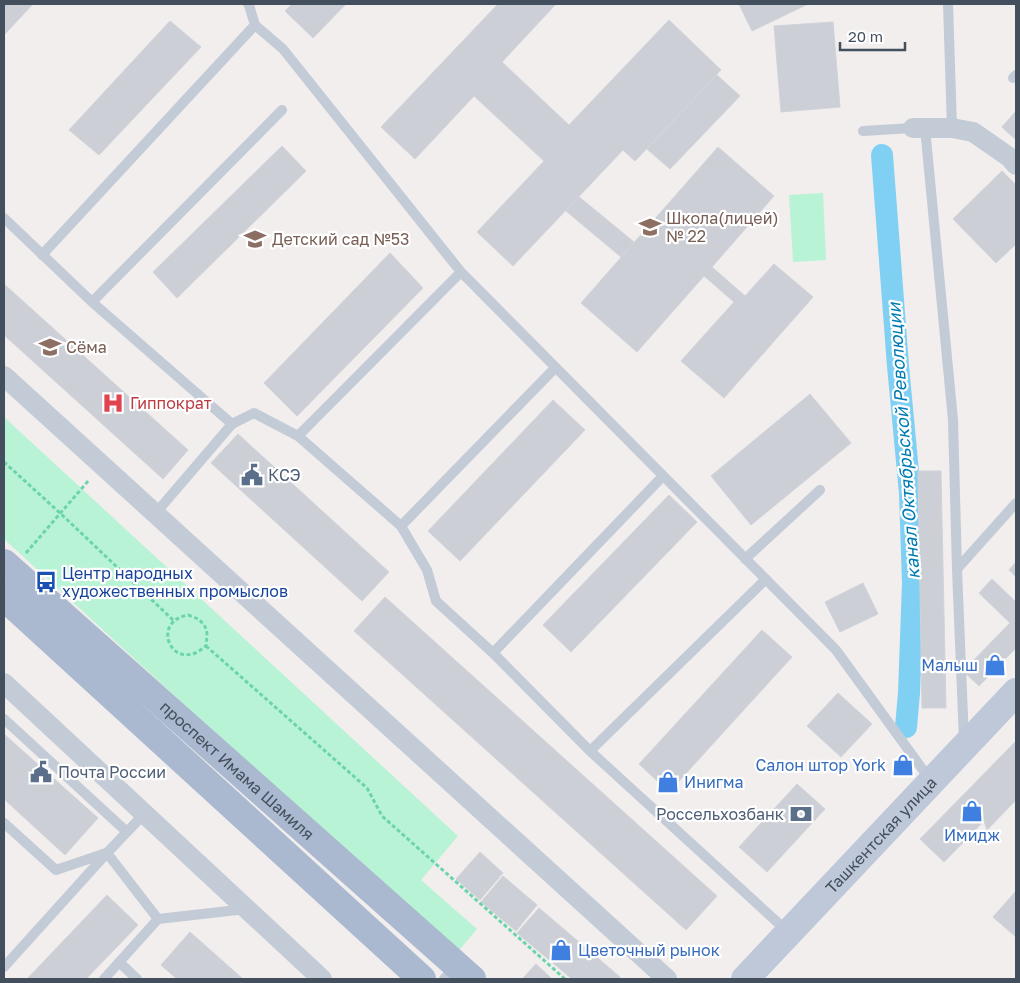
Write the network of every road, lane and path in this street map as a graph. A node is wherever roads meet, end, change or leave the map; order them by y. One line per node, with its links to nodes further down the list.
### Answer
1 (249, 4): 3 (lane)
2 (948, 4): 6 (lane)
3 (256, 25): 10 (lane); 11 (lane)
4 (282, 110): 12 (lane)
5 (919, 128): 6 (street); 7 (lane); 27 (lane)
6 (952, 128): 8 (street)
7 (863, 130)
8 (1016, 165)
9 (4, 218): 10 (lane)
10 (42, 255): 12 (lane)
11 (461, 272): 13 (lane); 16 (lane)
12 (92, 302): 15 (lane)
13 (555, 368): 19 (lane); 24 (lane)
14 (4, 376): 18 (street)
15 (232, 424): 16 (lane); 23 (lane)
16 (298, 436): 24 (lane)
17 (4, 462): 22 (path)
18 (101, 465): 22 (path); 23 (street)
19 (664, 476): 25 (lane); 32 (lane)
20 (820, 490): 25 (lane)
21 (1016, 503): 27 (lane)
22 (60, 513): 26 (path); 30 (path)
23 (156, 514): 54 (street)
24 (401, 526): 32 (lane)
25 (745, 559): 28 (lane)
26 (13, 560): 48 (main road, проспект Имама Шамиля)
27 (956, 569): 36 (lane)
28 (766, 579): 37 (lane); 38 (lane)
29 (4, 598): 52 (main road, проспект Имама Шамиля)
30 (174, 621): 31 (path); 31 (path)
31 (206, 646): 53 (path)
32 (493, 653): 37 (lane)
33 (4, 683): 39 (street)
34 (1016, 692): 36 (street, Ташкентская улица)
35 (4, 719): 41 (lane)
36 (964, 747): 38 (street, Ташкентская улица)
37 (590, 751): 45 (lane)
38 (932, 782): 45 (street, Ташкентская улица)
39 (144, 814): 41 (lane); 43 (street)
40 (4, 823): 42 (lane)
41 (127, 832): 42 (lane)
42 (107, 853): 44 (lane); 47 (lane)
43 (247, 909): 44 (lane); 51 (street)
44 (158, 919): 46 (lane)
45 (789, 933): 55 (street, Ташкентская улица)
46 (119, 962): 49 (lane); 50 (lane)
47 (4, 967)
48 (457, 975)
49 (104, 979)
50 (137, 979)
51 (322, 979)
52 (422, 979)
53 (565, 979)
54 (666, 979)
55 (745, 979)

